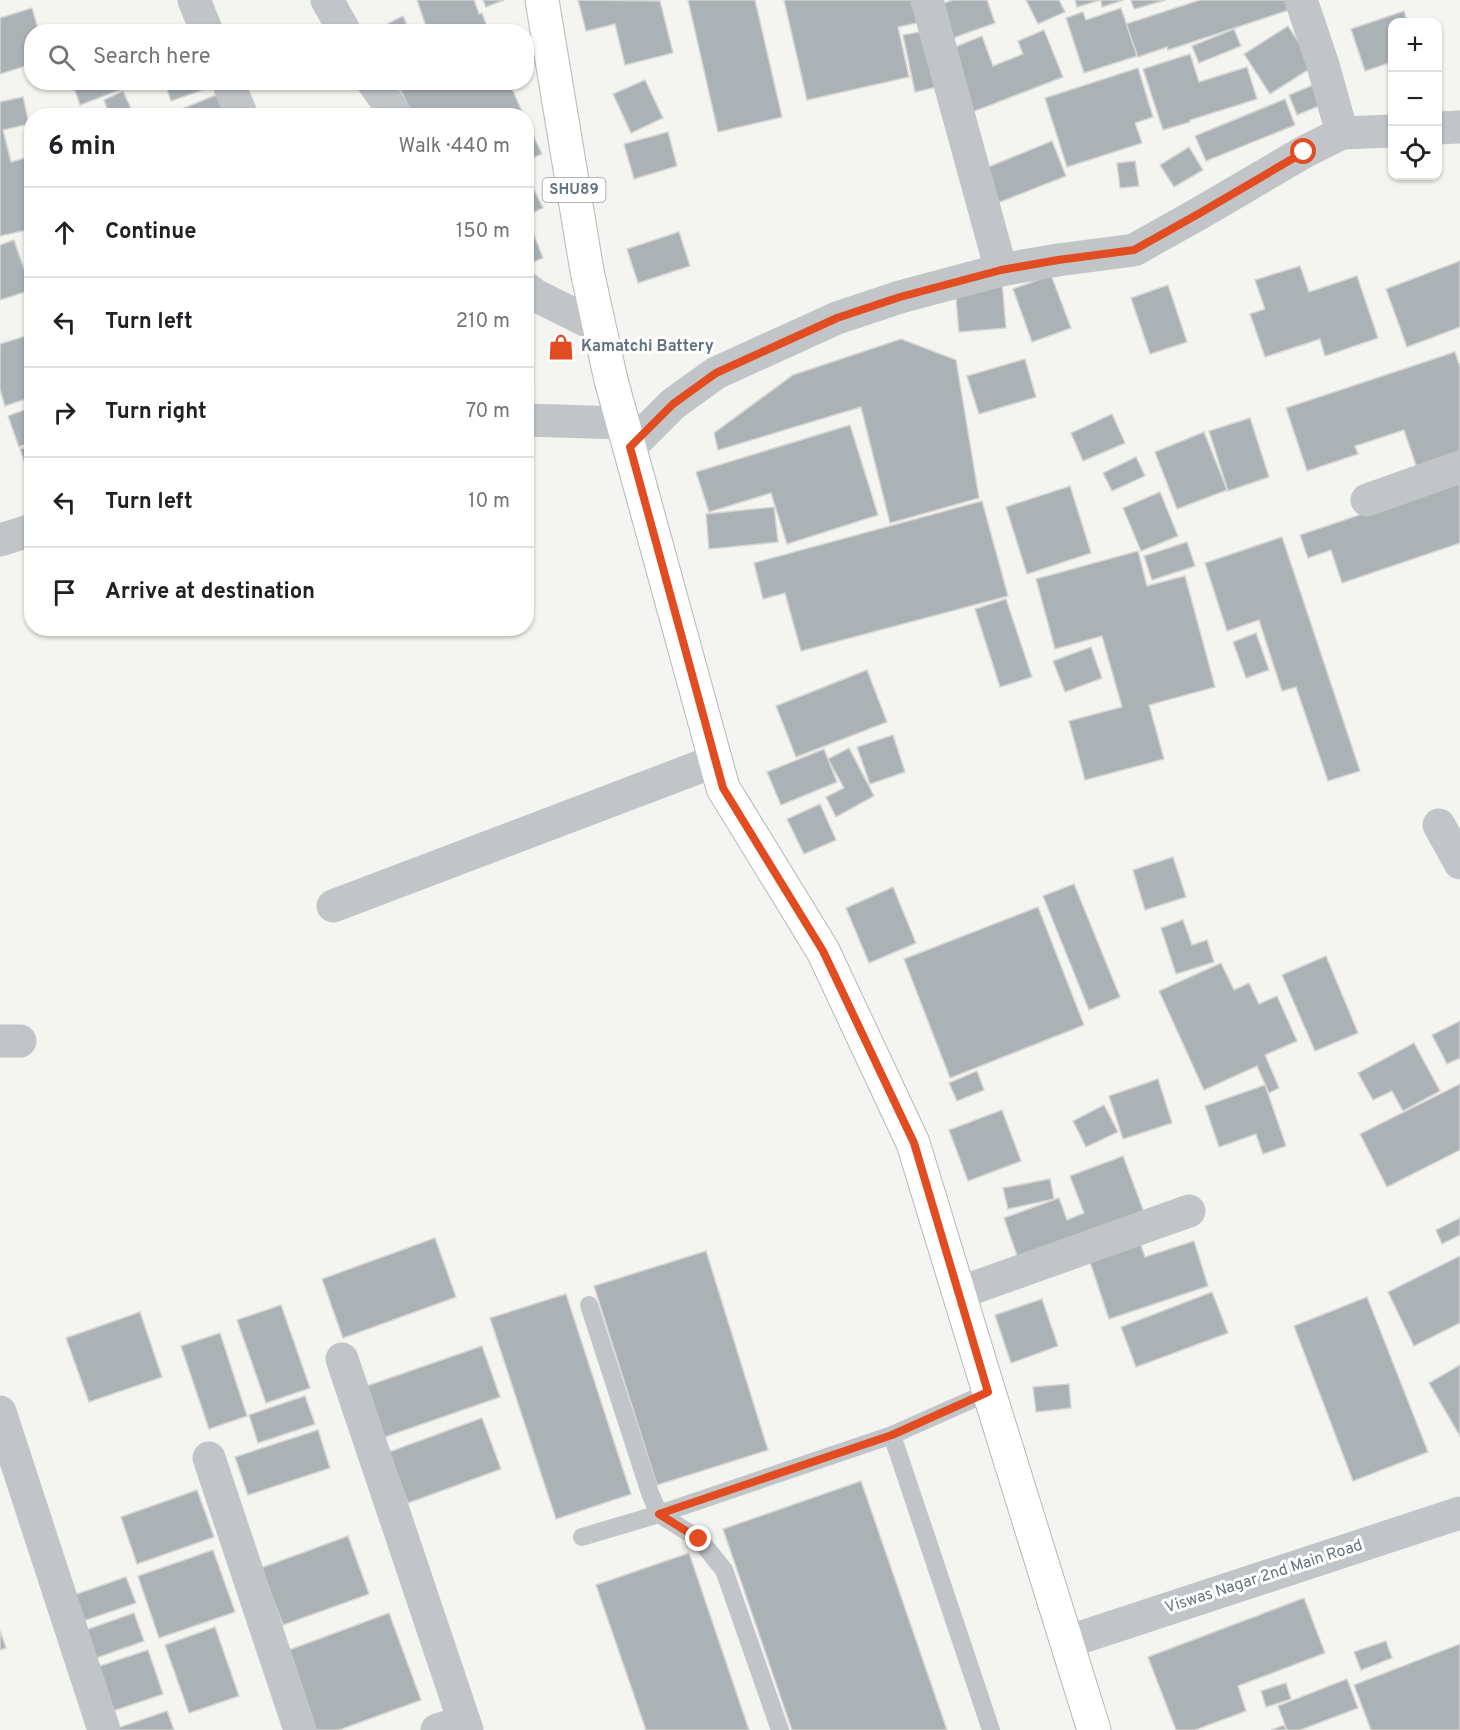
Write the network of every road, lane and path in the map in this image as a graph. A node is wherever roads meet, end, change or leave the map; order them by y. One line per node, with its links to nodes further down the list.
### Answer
1 (194, 0): 6 (street)
2 (327, 0): 7 (street)
3 (542, 0): 18 (main road, SHU89)
4 (927, 0): 16 (street)
5 (1301, 0): 15 (street)
6 (204, 24)
7 (340, 24)
8 (231, 90): 10 (street)
9 (379, 90): 11 (street)
10 (239, 108)
11 (391, 108)
12 (1460, 127): 13 (street)
13 (1442, 128)
14 (1388, 131): 15 (street)
15 (1342, 133): 16 (street)
16 (1001, 270): 20 (street)
17 (534, 294): 18 (street)
18 (599, 327): 20 (main road, SHU89)
19 (534, 421): 20 (street)
20 (627, 435): 23 (main road, SHU89)
21 (1460, 467): 22 (street)
22 (1367, 500)
23 (715, 761): 26 (street); 28 (main road, SHU89)
24 (1439, 825): 25 (street)
25 (1460, 863)
26 (333, 906)
27 (1189, 1211): 28 (street)
28 (960, 1293): 31 (main road, SHU89)
29 (589, 1305): 36 (lane)
30 (342, 1359): 39 (street)
31 (988, 1392): 33 (lane); 38 (main road, SHU89)
32 (0, 1412): 40 (street)
33 (892, 1435): 36 (lane); 43 (lane)
34 (209, 1458): 41 (street)
35 (1460, 1513): 38 (street, Viswas Nagar 2nd Main Road)
36 (659, 1514): 37 (lane); 42 (lane)
37 (582, 1537)
38 (1067, 1642): 44 (main road, SHU89)
39 (456, 1727)
40 (104, 1730)
41 (300, 1730)
42 (780, 1730)
43 (991, 1730)
44 (1094, 1730)

